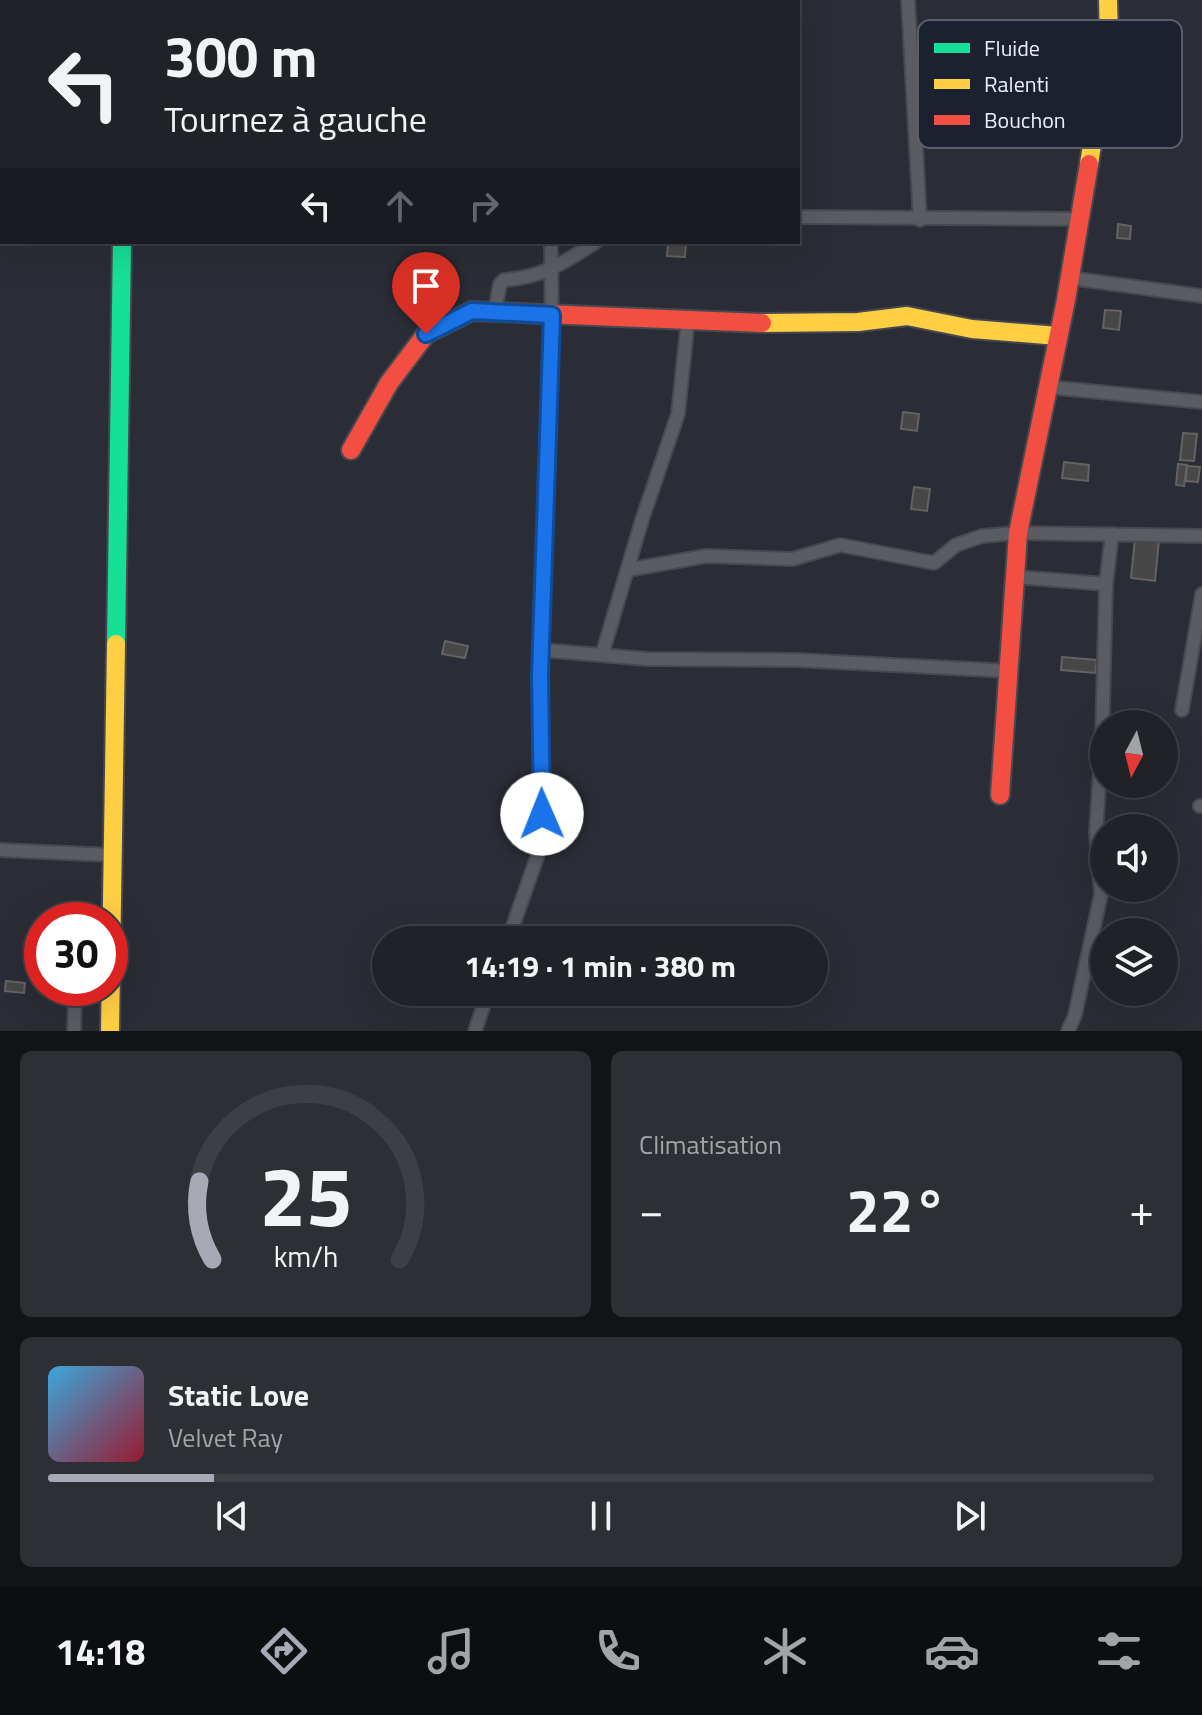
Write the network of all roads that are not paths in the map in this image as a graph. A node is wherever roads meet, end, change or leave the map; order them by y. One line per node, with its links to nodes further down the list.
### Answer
1 (908, 0): 7 (street)
2 (1108, 0): 3 (street)
3 (1109, 20)
4 (1091, 148): 6 (street)
5 (800, 217): 7 (street)
6 (1078, 219): 7 (street); 12 (street)
7 (920, 220)
8 (122, 244): 34 (street)
9 (551, 244): 11 (street)
10 (593, 244): 11 (street)
11 (551, 270): 14 (street); 15 (street)
12 (1070, 278): 13 (street); 17 (street)
13 (1202, 296)
14 (495, 311): 15 (street); 20 (street)
15 (552, 315): 16 (street); 28 (street)
16 (688, 319): 17 (street); 24 (street)
17 (1058, 336): 18 (street)
18 (1048, 387): 19 (street); 21 (street)
19 (1202, 402)
20 (351, 450)
21 (1018, 533): 22 (street); 24 (street); 25 (street)
22 (1112, 534): 23 (street); 26 (street)
23 (1202, 536)
24 (627, 570): 29 (street)
25 (1016, 577): 26 (street); 30 (street)
26 (1106, 584): 41 (street)
27 (1202, 594): 31 (street)
28 (542, 650): 29 (street); 35 (street)
29 (602, 655): 30 (street)
30 (1010, 671): 32 (street)
31 (1182, 710)
32 (1000, 795)
33 (0, 850): 34 (street)
34 (111, 855): 39 (street)
35 (513, 926)
36 (75, 1006): 38 (street)
37 (483, 1006): 40 (street)
38 (74, 1031)
39 (110, 1031)
40 (475, 1031)
41 (1068, 1031)

